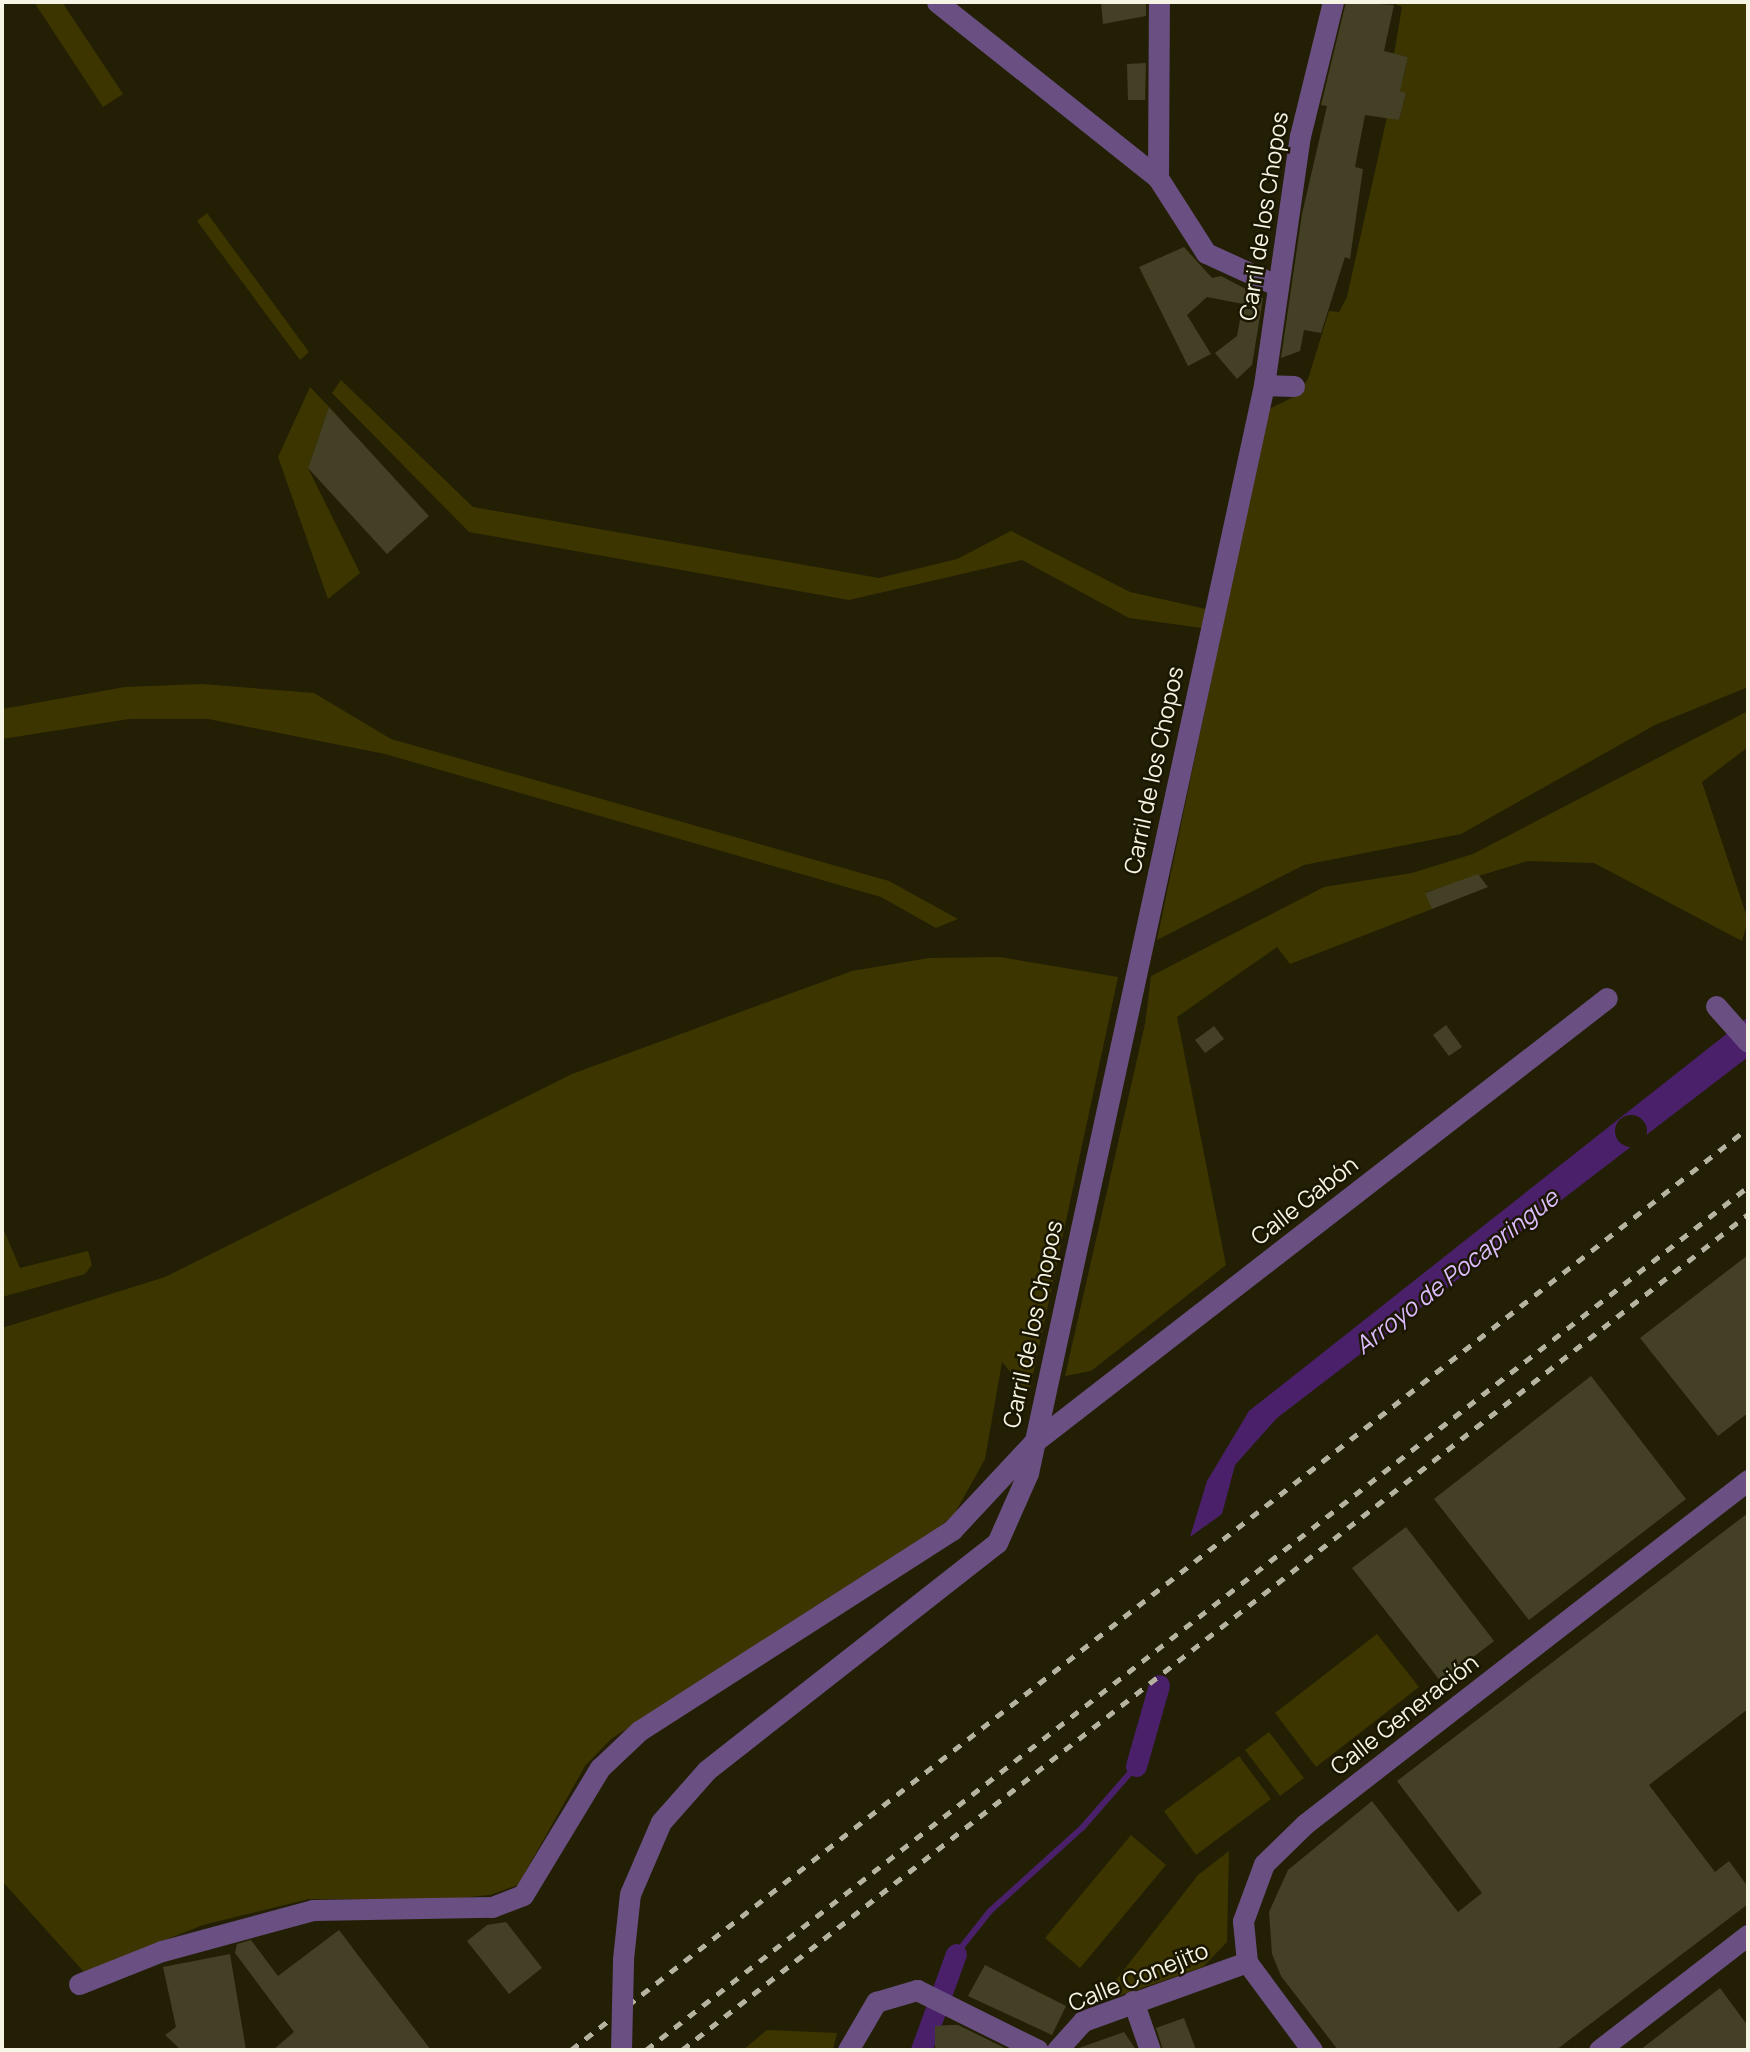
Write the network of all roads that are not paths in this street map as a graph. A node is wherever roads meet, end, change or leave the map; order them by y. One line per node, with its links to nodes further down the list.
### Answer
1 (937, 2): 4 (street)
2 (1159, 2): 4 (street)
3 (1334, 2): 5 (street, Carril de los Chopos)
4 (1158, 178): 5 (street)
5 (1276, 285): 6 (street, Carril de los Chopos)
6 (1264, 385): 7 (street); 11 (street, Carril de los Chopos)
7 (1294, 386)
8 (1607, 998): 11 (street, Calle Gabón)
9 (1716, 1006): 10 (street)
10 (1748, 1042)
11 (1033, 1443): 15 (street, Calle Gabón); 17 (street, Carril de los Chopos, bridge)
12 (1748, 1480): 14 (street, Calle Generación)
13 (1748, 1936): 23 (street)
14 (1247, 1962): 16 (street, Calle Conejito); 22 (street)
15 (79, 1984)
16 (1133, 2001): 20 (street, Calle Conejito); 21 (street)
17 (621, 2050)
18 (848, 2050): 19 (street)
19 (1038, 2050)
20 (1057, 2050)
21 (1150, 2050)
22 (1312, 2050)
23 (1600, 2050)

